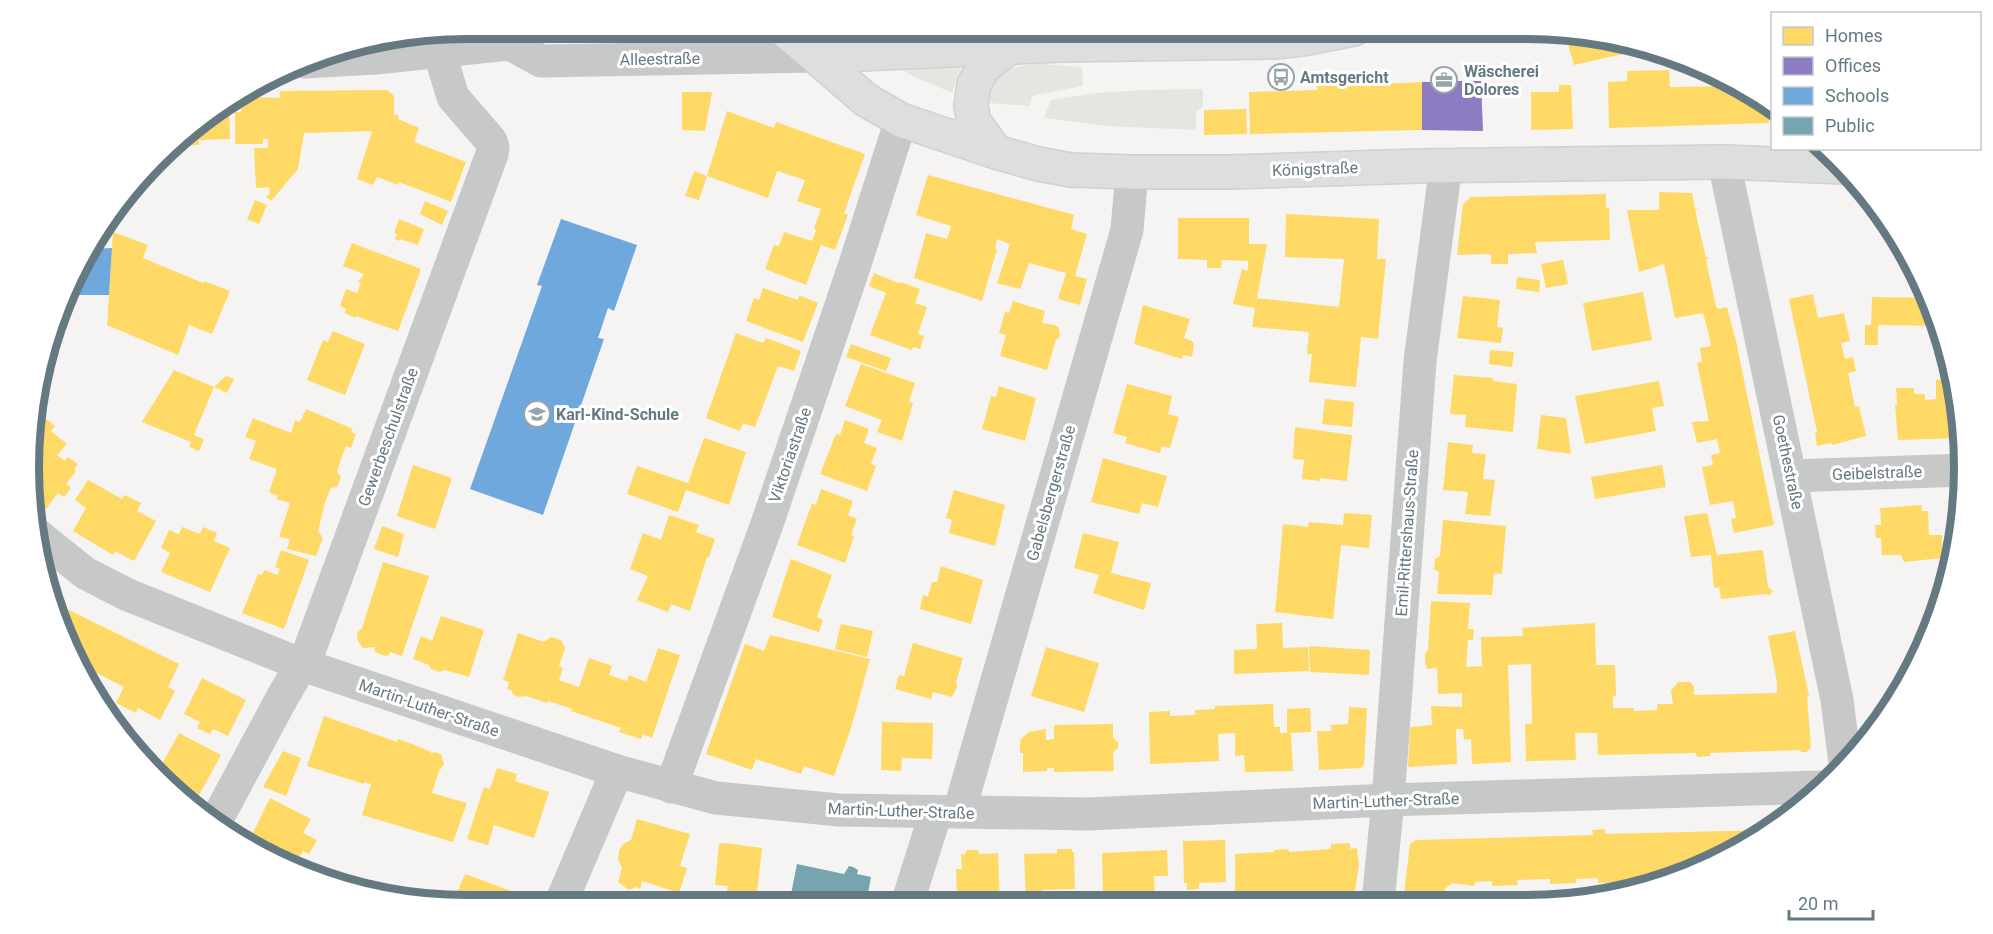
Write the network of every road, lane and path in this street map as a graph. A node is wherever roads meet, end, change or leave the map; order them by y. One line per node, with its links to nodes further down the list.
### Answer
1 (505, 39): 7 (street, Alleestraße)
2 (523, 39): 4 (street, Alleestraße)
3 (1153, 39): 5 (main road)
4 (817, 42): 5 (main road); 9 (main road, Königstraße)
5 (1006, 49): 10 (main road)
6 (374, 51): 7 (street, Alleestraße); 8 (street, Alleestraße)
7 (439, 51): 18 (street, Gewerbeschulstraße)
8 (358, 54)
9 (901, 120): 10 (main road, Königstraße); 22 (street, Viktoriastraße)
10 (996, 152): 14 (main road, Königstraße)
11 (1724, 162): 12 (main road, Königstraße); 13 (main road, Königstraße); 16 (street, Goethestraße)
12 (1446, 165): 14 (main road, Königstraße); 23 (street, Emil-Rittershaus-Straße)
13 (1831, 166)
14 (1132, 172): 24 (street, Gabelsbergerstraße)
15 (1954, 470): 16 (street, Geibelstraße)
16 (1791, 476): 19 (street, Goethestraße)
17 (46, 541): 18 (street, Martin-Luther-Straße)
18 (303, 665): 20 (street, Martin-Luther-Straße); 25 (street, Gewerbeschulstraße)
19 (1844, 754)
20 (617, 771): 22 (street, Martin-Luther-Straße); 26 (street)
21 (1811, 786): 23 (street, Martin-Luther-Straße)
22 (671, 787): 24 (street, Martin-Luther-Straße)
23 (1388, 800): 24 (street, Martin-Luther-Straße); 28 (street, Emil-Rittershaus-Straße)
24 (947, 812): 27 (street, Gabelsbergerstraße)
25 (219, 816)
26 (564, 895)
27 (911, 895)
28 (1379, 895)

